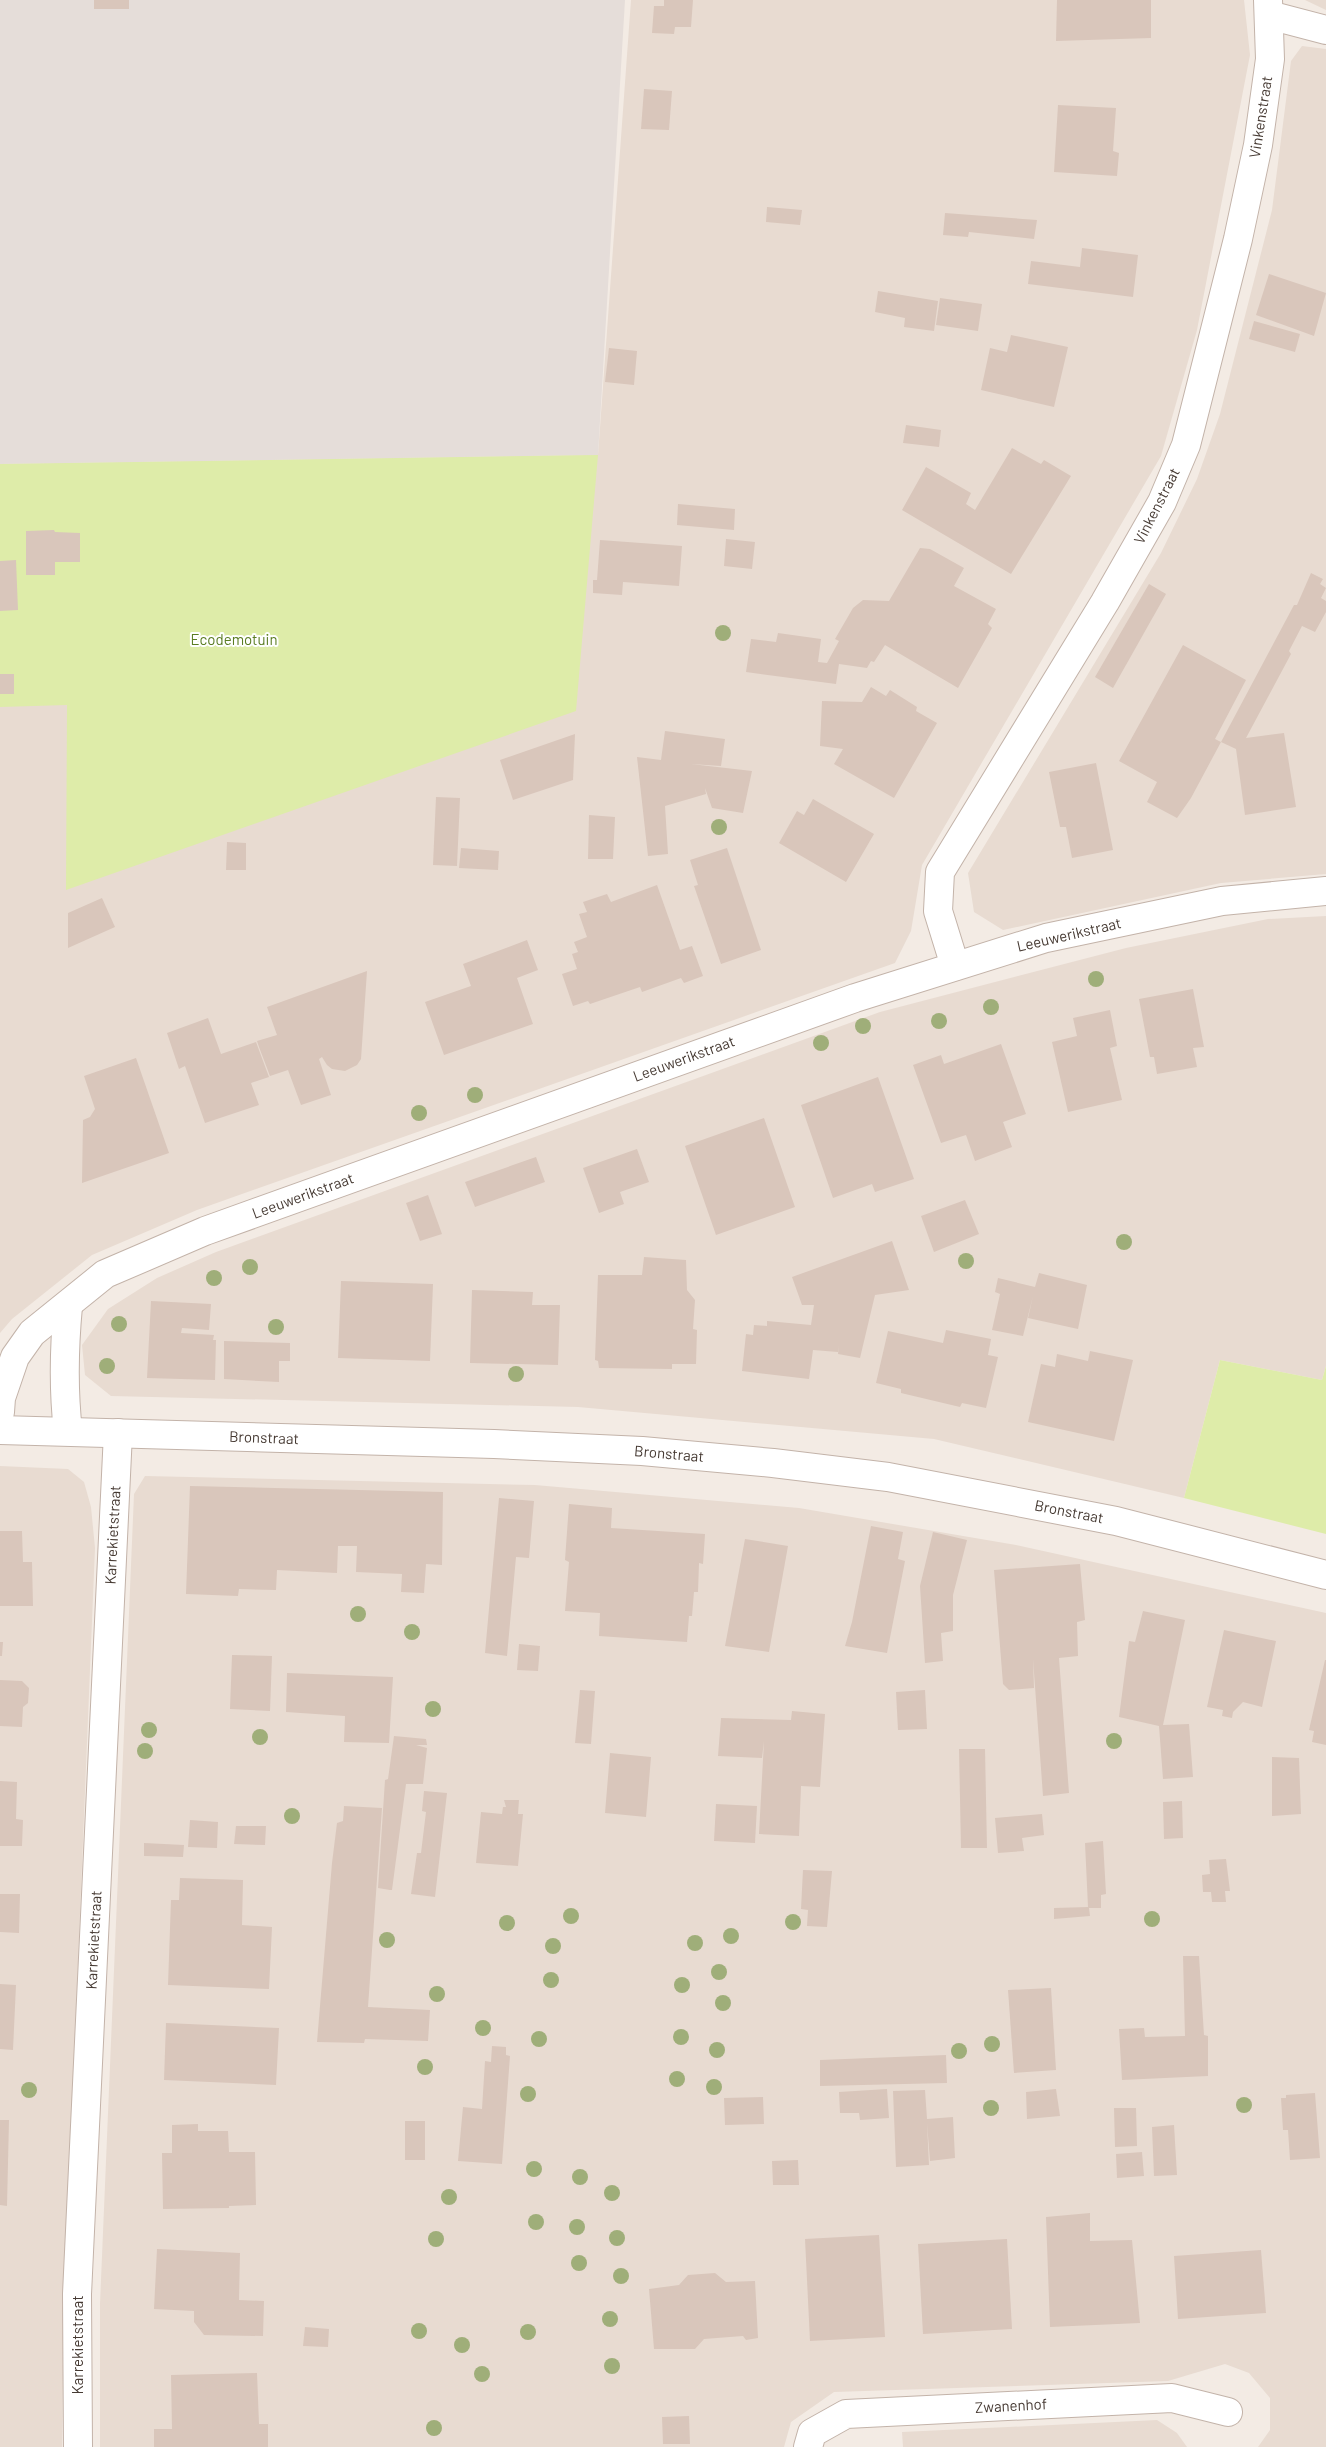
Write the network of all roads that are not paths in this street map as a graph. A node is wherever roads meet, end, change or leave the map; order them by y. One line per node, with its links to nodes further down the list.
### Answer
1 (1268, 8): 2 (street); 4 (street, Vinkenstraat)
2 (1326, 30)
3 (1326, 891): 4 (street, Leeuwerikstraat)
4 (955, 966): 5 (street, Leeuwerikstraat)
5 (68, 1306): 6 (street, Leeuwerikstraat); 8 (street)
6 (0, 1412)
7 (0, 1430): 8 (street, Bronstraat)
8 (68, 1431): 9 (street, Bronstraat)
9 (118, 1433): 10 (street, Bronstraat); 12 (street, Karrekietstraat)
10 (1326, 1575)
11 (1228, 2412): 13 (street, Zwanenhof)
12 (78, 2447)
13 (808, 2447)

